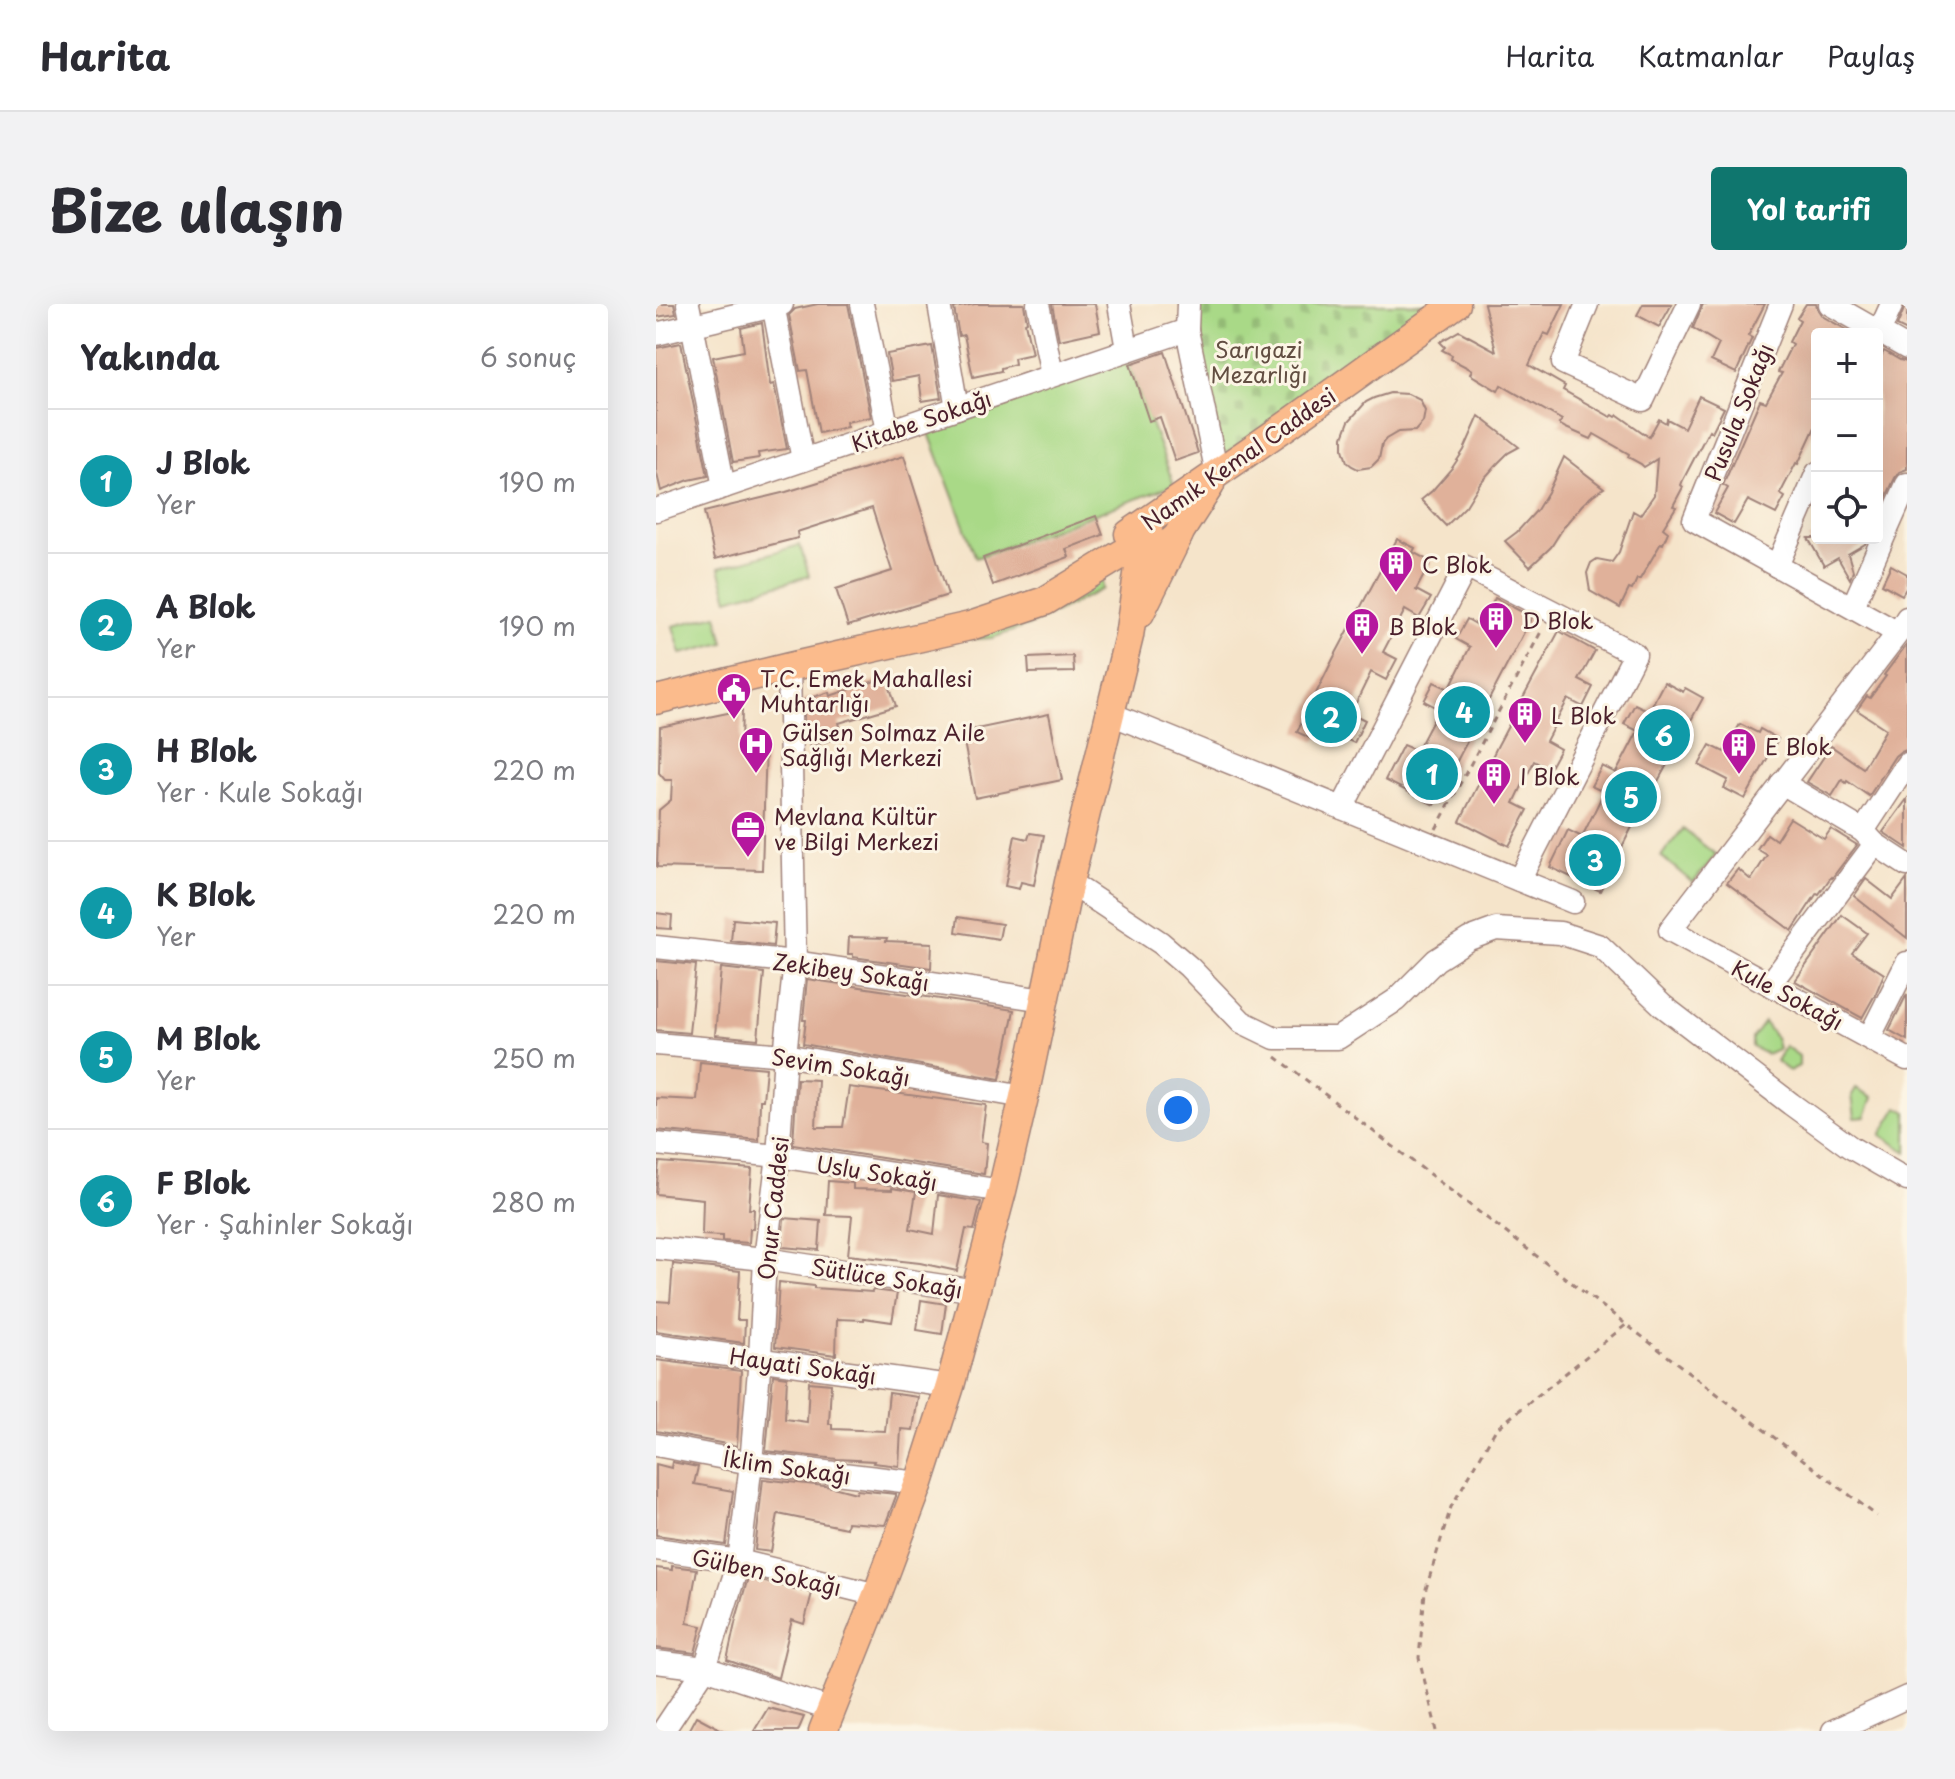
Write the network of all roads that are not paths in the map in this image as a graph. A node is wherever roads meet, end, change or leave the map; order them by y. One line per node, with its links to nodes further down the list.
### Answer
1 (862, 304): 23 (street)
2 (939, 304): 22 (street)
3 (1038, 304): 21 (street)
4 (1119, 304): 20 (street)
5 (1188, 304): 16 (street)
6 (1456, 304): 25 (main road, Namık Kemal Caddesi)
7 (1587, 304): 8 (street)
8 (1689, 304)
9 (1781, 304): 31 (street, Pusula Sokağı)
10 (1830, 304): 14 (street)
11 (1892, 304): 15 (street)
12 (776, 305): 13 (street); 24 (street)
13 (690, 315): 17 (street); 27 (street)
14 (1868, 328)
15 (1881, 328)
16 (1187, 330): 20 (street, Kitabe Sokağı); 25 (street)
17 (656, 334)
18 (1883, 336): 19 (street)
19 (1907, 348)
20 (1127, 349): 21 (street, Kitabe Sokağı)
21 (1052, 375): 22 (street, Kitabe Sokağı)
22 (957, 408): 23 (street, Kitabe Sokağı)
23 (888, 431): 24 (street, Kitabe Sokağı)
24 (803, 460): 27 (street, Kitabe Sokağı)
25 (1217, 474): 30 (main road)
26 (1907, 484): 32 (street)
27 (724, 487): 29 (street, Kitabe Sokağı)
28 (1811, 487): 31 (street)
29 (656, 510)
30 (1161, 531): 34 (main road, Namık Kemal Caddesi); 36 (main road, Namık Kemal Caddesi)
31 (1777, 566): 32 (street)
32 (1853, 606): 33 (street)
33 (1903, 625): 38 (street)
34 (789, 667): 35 (main road, Namık Kemal Caddesi); 46 (street, Onur Caddesi)
35 (656, 700)
36 (1111, 714): 39 (street); 43 (main road, Namık Kemal Caddesi)
37 (1907, 764): 40 (street)
38 (1782, 783): 40 (street); 48 (street, Kule Sokağı)
39 (1342, 808): 42 (street); 42 (street)
40 (1869, 837): 41 (street); 48 (street)
41 (1907, 865)
42 (1519, 880): 44 (street)
43 (1069, 882): 49 (main road, Namık Kemal Caddesi); 57 (street)
44 (1573, 902)
45 (656, 947): 46 (street, Zekibey Sokağı)
46 (795, 962): 49 (street, Zekibey Sokağı); 52 (street, Onur Caddesi)
47 (1907, 963): 50 (street)
48 (1770, 984): 50 (street, Kule Sokağı)
49 (1044, 1000): 54 (main road, Namık Kemal Caddesi)
50 (1869, 1038): 53 (street, Kule Sokağı)
51 (656, 1044): 52 (street, Sevim Sokağı)
52 (785, 1055): 54 (street, Sevim Sokağı); 56 (street, Onur Caddesi)
53 (1907, 1059)
54 (1024, 1097): 58 (main road, Namık Kemal Caddesi)
55 (656, 1144): 56 (street, Uslu Sokağı)
56 (778, 1156): 58 (street, Uslu Sokağı); 60 (street, Onur Caddesi)
57 (1907, 1180)
58 (1002, 1191): 61 (main road, Namık Kemal Caddesi)
59 (656, 1248): 60 (street, Sütlüce Sokağı)
60 (765, 1259): 61 (street, Sütlüce Sokağı); 63 (street, Onur Caddesi)
61 (976, 1291): 64 (main road, Namık Kemal Caddesi)
62 (656, 1345): 63 (street, Hayati Sokağı)
63 (760, 1358): 64 (street, Hayati Sokağı); 66 (street, Onur Caddesi)
64 (950, 1386): 67 (main road, Namık Kemal Caddesi)
65 (656, 1445): 66 (street, İklim Sokağı)
66 (751, 1463): 67 (street, İklim Sokağı); 69 (street, Onur Caddesi)
67 (919, 1483): 70 (main road, Namık Kemal Caddesi)
68 (656, 1549): 69 (street, Gülben Sokağı)
69 (739, 1561): 70 (street, Gülben Sokağı); 72 (street, Onur Caddesi)
70 (877, 1595): 74 (main road, Namık Kemal Caddesi)
71 (656, 1662): 72 (street)
72 (705, 1668): 74 (street); 75 (street, Onur Caddesi)
73 (1907, 1697): 76 (street)
74 (828, 1720)
75 (663, 1731)
76 (1833, 1731)

